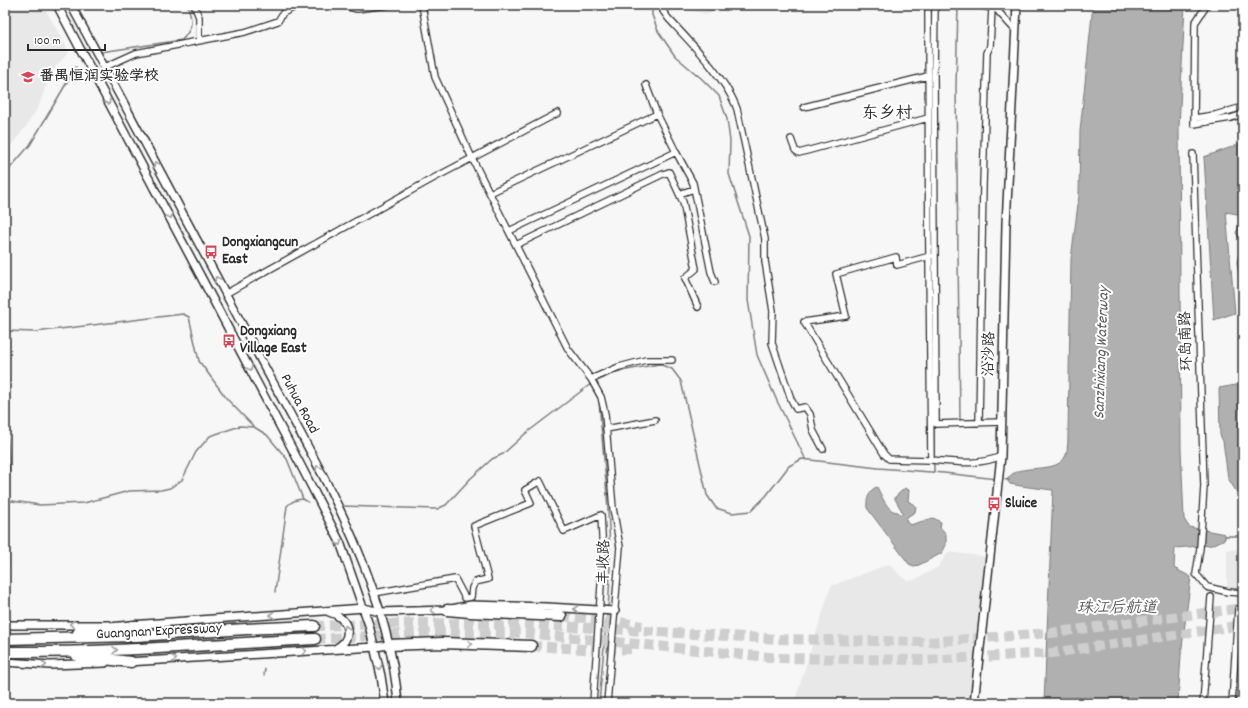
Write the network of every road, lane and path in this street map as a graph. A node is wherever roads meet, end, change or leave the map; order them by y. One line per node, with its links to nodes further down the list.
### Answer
1 (57, 5): 52 (main road, Puhua Road, one-way to 52)
2 (71, 5): 17 (main road, Puhua Road)
3 (194, 5): 16 (street)
4 (299, 5): 16 (street)
5 (349, 5): 6 (street)
6 (387, 5)
7 (422, 5): 30 (street, 丰收路)
8 (662, 5): 46 (street)
9 (928, 5): 18 (street)
10 (935, 5): 44 (street)
11 (978, 5): 14 (street)
12 (1017, 5): 15 (main road, 沿沙路)
13 (1207, 5): 26 (street)
14 (995, 7): 15 (street); 44 (street)
15 (1015, 30): 43 (main road, 沿沙路)
16 (200, 41): 17 (street)
17 (103, 64): 38 (main road, Puhua Road, one-way to 17)
18 (928, 76): 20 (street); 25 (street)
19 (646, 85): 23 (street)
20 (804, 107)
21 (1243, 107): 26 (street)
22 (558, 113): 30 (street)
23 (657, 114): 28 (street); 32 (street)
24 (1243, 114): 26 (street)
25 (928, 118): 27 (street); 36 (street)
26 (1195, 118)
27 (791, 139)
28 (676, 152): 31 (street); 34 (street)
29 (1193, 154): 50 (street, 环岛南路)
30 (472, 158): 32 (street, 丰收路); 38 (street)
31 (694, 188): 33 (street); 37 (street)
32 (490, 194): 34 (street, 丰收路)
33 (679, 194): 35 (street); 39 (street)
34 (509, 231): 35 (street, 丰收路)
35 (516, 245): 41 (street, 丰收路)
36 (930, 256): 48 (street); 48 (street)
37 (715, 282)
38 (225, 294): 49 (main road, Puhua Road, one-way to 38)
39 (698, 307)
40 (672, 360): 41 (street)
41 (591, 379): 45 (street, 丰收路)
42 (655, 420): 45 (street)
43 (1002, 422): 44 (street); 47 (main road, 沿沙路)
44 (979, 423)
45 (606, 429): 55 (street, 丰收路)
46 (822, 449)
47 (1001, 456): 48 (street); 77 (main road, 沿沙路)
48 (931, 460)
49 (374, 592): 57 (main road, Puhua Road); 75 (street)
50 (1243, 593)
51 (1211, 597): 78 (street)
52 (364, 608): 56 (main road); 57 (main road); 67 (main road, Puhua Road)
53 (1243, 609): 79 (street)
54 (447, 610): 55 (main road, one-way to 54); 57 (main road, one-way to 57); 58 (highway)
55 (615, 611): 76 (street, 丰收路)
56 (326, 612): 60 (main road, one-way to 60); 68 (main road, one-way to 56)
57 (380, 612): 65 (main road, Puhua Road)
58 (561, 616)
59 (5, 625): 60 (main road, one-way to 59)
60 (136, 626): 62 (highway)
61 (314, 626): 62 (highway, Guangnan Expressway)
62 (51, 638): 63 (highway, Guangnan Expressway)
63 (5, 639)
64 (315, 639): 70 (highway, Guangnan Expressway, one-way to 64)
65 (389, 645): 66 (highway, one-way to 66); 67 (main road); 74 (main road, Puhua Road)
66 (531, 646)
67 (375, 647): 68 (main road); 73 (main road, Puhua Road, one-way to 73)
68 (333, 650): 72 (main road, one-way to 68)
69 (5, 652): 70 (highway, Guangnan Expressway)
70 (51, 652): 72 (highway)
71 (5, 662): 72 (main road, one-way to 72)
72 (131, 662)
73 (384, 703)
74 (398, 703)
75 (593, 703)
76 (607, 703)
77 (974, 703)
78 (1204, 703)
79 (1232, 703)

